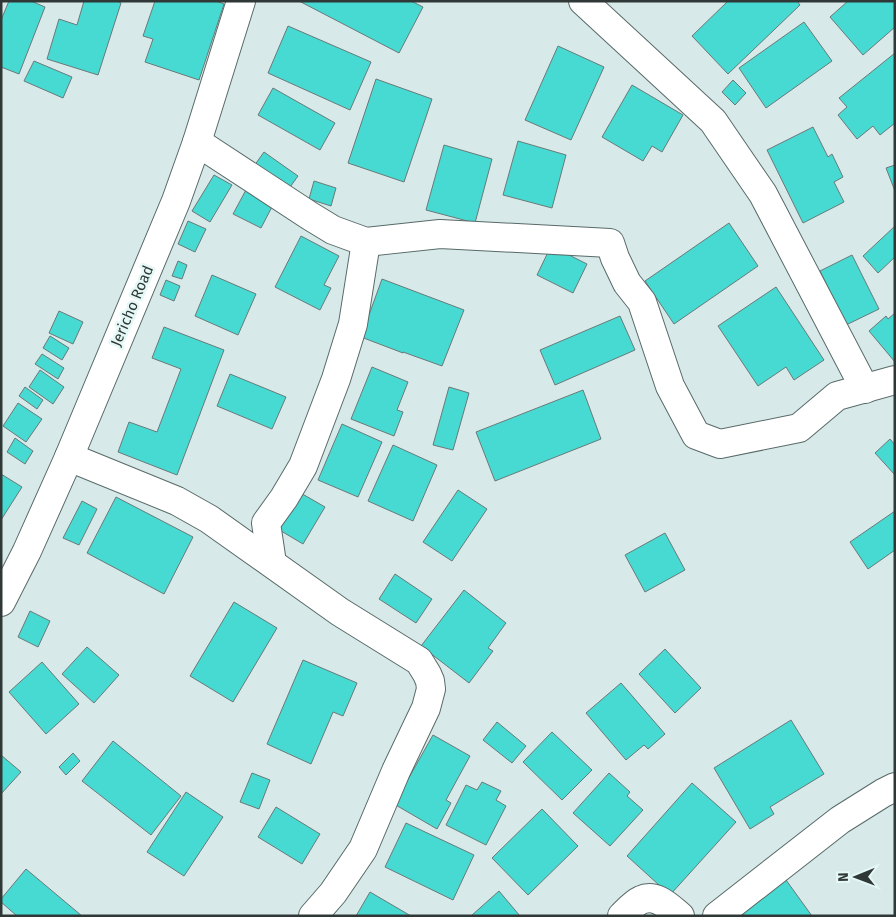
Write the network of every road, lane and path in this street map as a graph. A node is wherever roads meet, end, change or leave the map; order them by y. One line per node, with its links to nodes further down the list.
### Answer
1 (241, 1): 3 (street, Jericho Road)
2 (582, 1): 6 (street)
3 (197, 142): 4 (street); 7 (street, Jericho Road)
4 (366, 242): 6 (street); 8 (street)
5 (895, 380): 6 (street)
6 (865, 388)
7 (69, 457): 9 (street); 11 (street, Jericho Road)
8 (266, 522): 9 (street); 10 (street)
9 (224, 529): 10 (street)
10 (272, 563): 13 (street)
11 (1, 602)
12 (895, 787): 16 (street)
13 (313, 916)
14 (622, 916): 15 (street)
15 (680, 916)
16 (717, 916)

